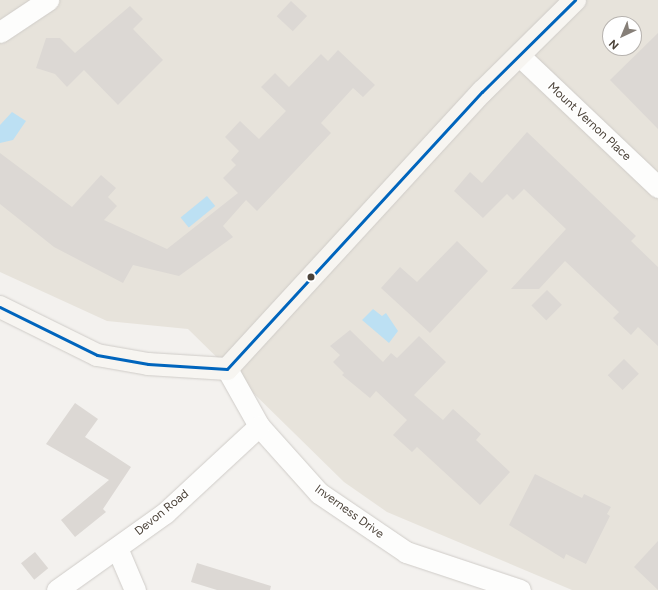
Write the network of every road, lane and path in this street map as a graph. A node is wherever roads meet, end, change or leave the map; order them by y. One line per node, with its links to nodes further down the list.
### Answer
1 (48, 0): 3 (street)
2 (575, 0): 4 (main road)
3 (0, 32)
4 (521, 57): 5 (street, Mount Vernon Place); 7 (main road)
5 (658, 187)
6 (0, 307): 7 (main road)
7 (227, 369): 8 (street, Inverness Drive)
8 (259, 426): 9 (street, Devon Road); 12 (street, Inverness Drive)
9 (118, 548): 10 (street, Devon Road); 11 (street)
10 (57, 590)
11 (135, 590)
12 (520, 590)

